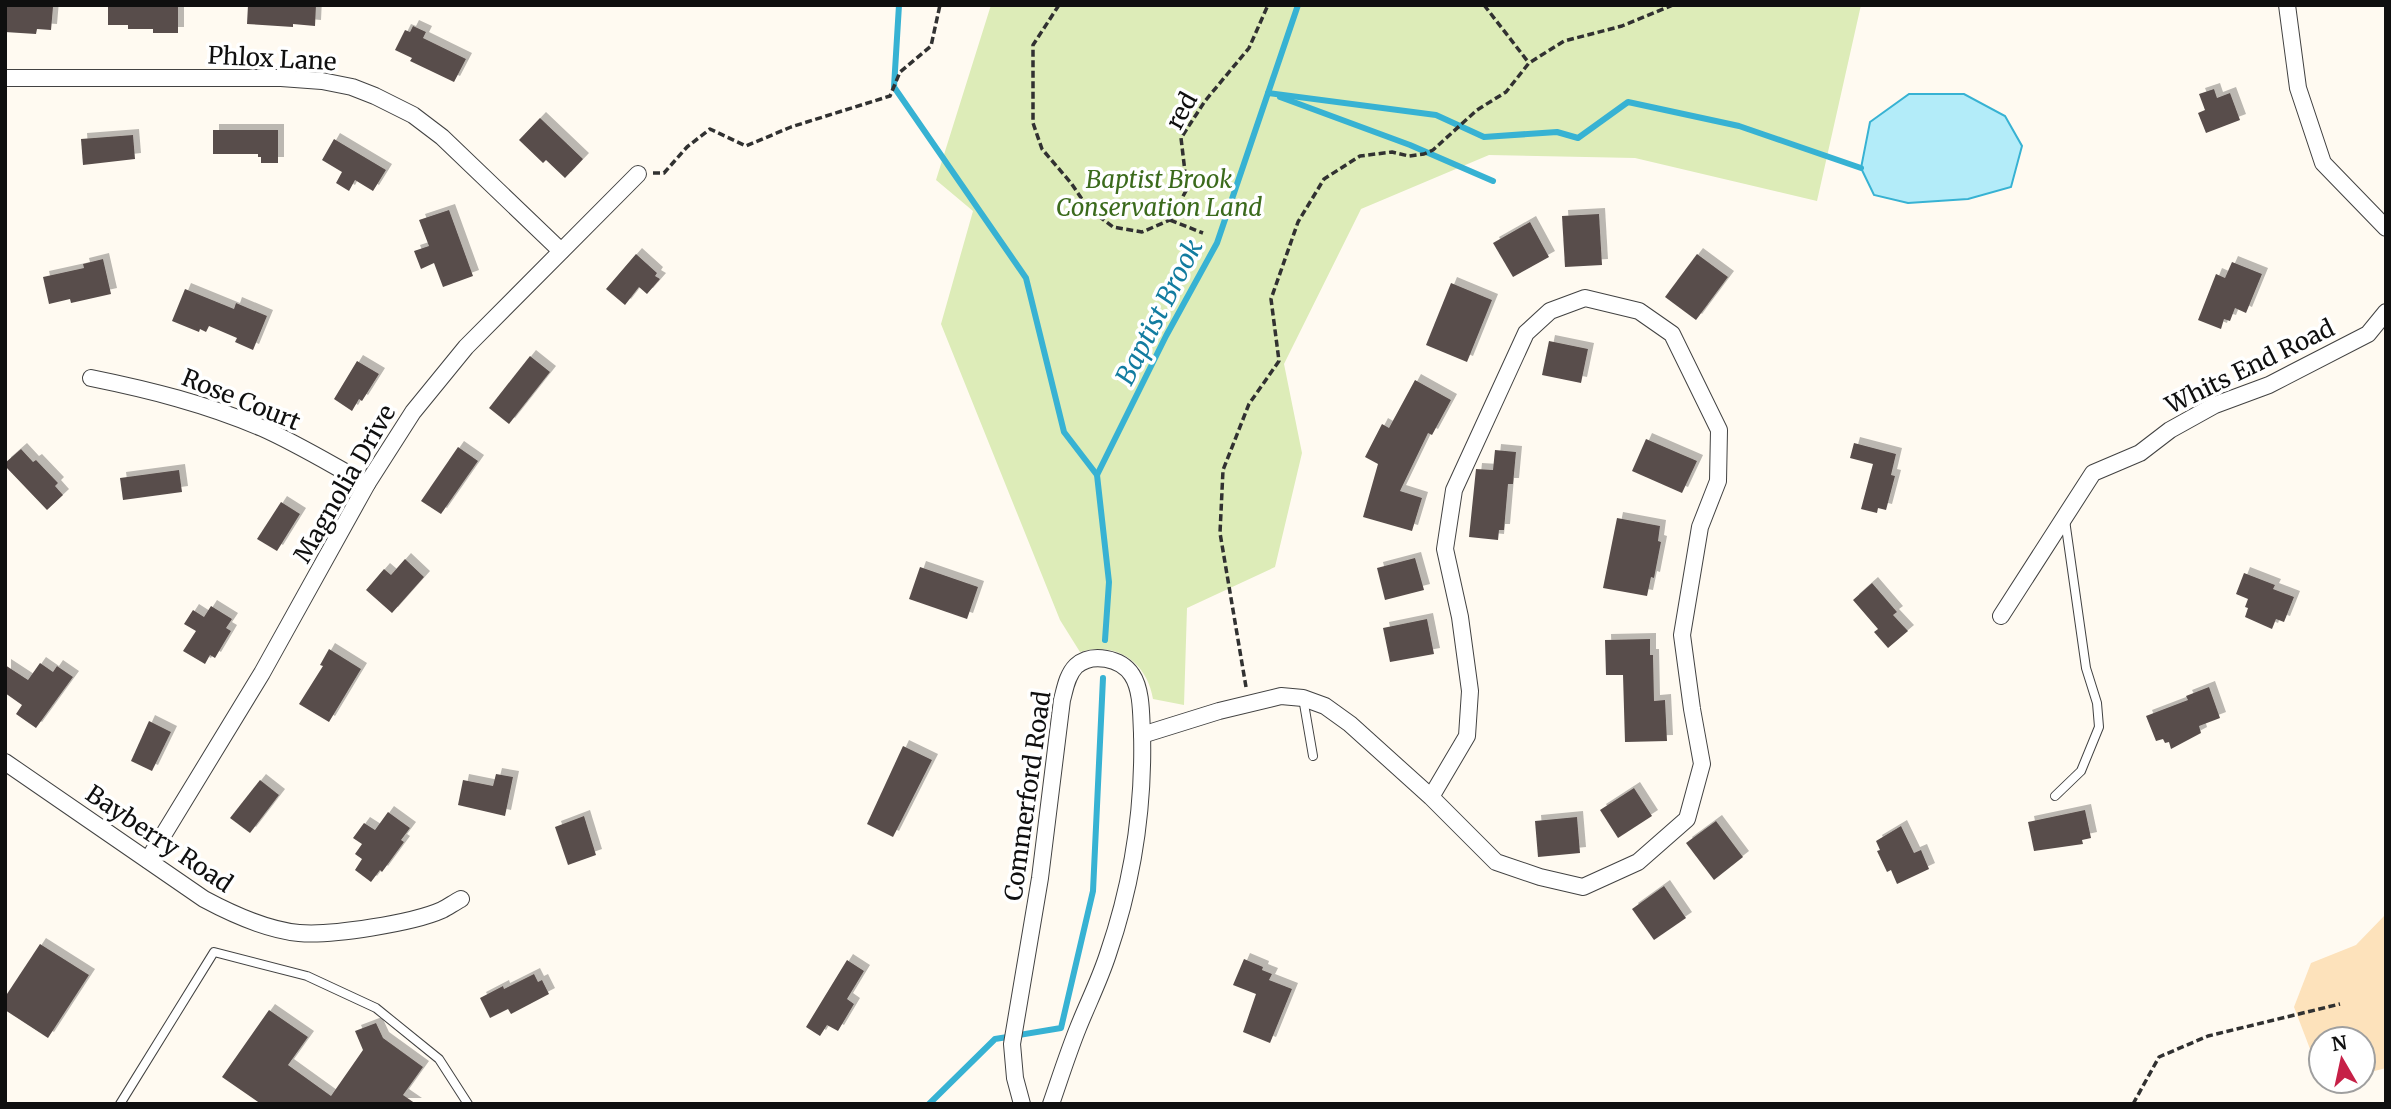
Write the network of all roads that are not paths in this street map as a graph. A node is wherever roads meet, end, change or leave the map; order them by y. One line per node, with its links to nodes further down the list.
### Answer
1 (2287, 5): 4 (street)
2 (5, 78): 5 (street, Phlox Lane)
3 (638, 174): 5 (street, Magnolia Drive)
4 (2386, 228)
5 (561, 251): 8 (street, Magnolia Drive)
6 (2386, 313): 9 (street, Whits End Road)
7 (91, 378): 8 (street, Rose Court)
8 (367, 484): 17 (street, Magnolia Drive)
9 (2064, 517): 10 (street, Whits End Road); 15 (lane)
10 (2001, 616)
11 (1303, 698): 12 (street); 13 (lane); 16 (street)
12 (1142, 735): 21 (street, Commerford Road); 22 (street, Commerford Road)
13 (1313, 756)
14 (5, 762): 17 (street, Bayberry Road)
15 (2055, 796)
16 (1431, 797): 16 (street)
17 (148, 860): 18 (street, Bayberry Road)
18 (461, 899)
19 (120, 1104): 20 (lane)
20 (468, 1104)
21 (1022, 1104)
22 (1051, 1104)

